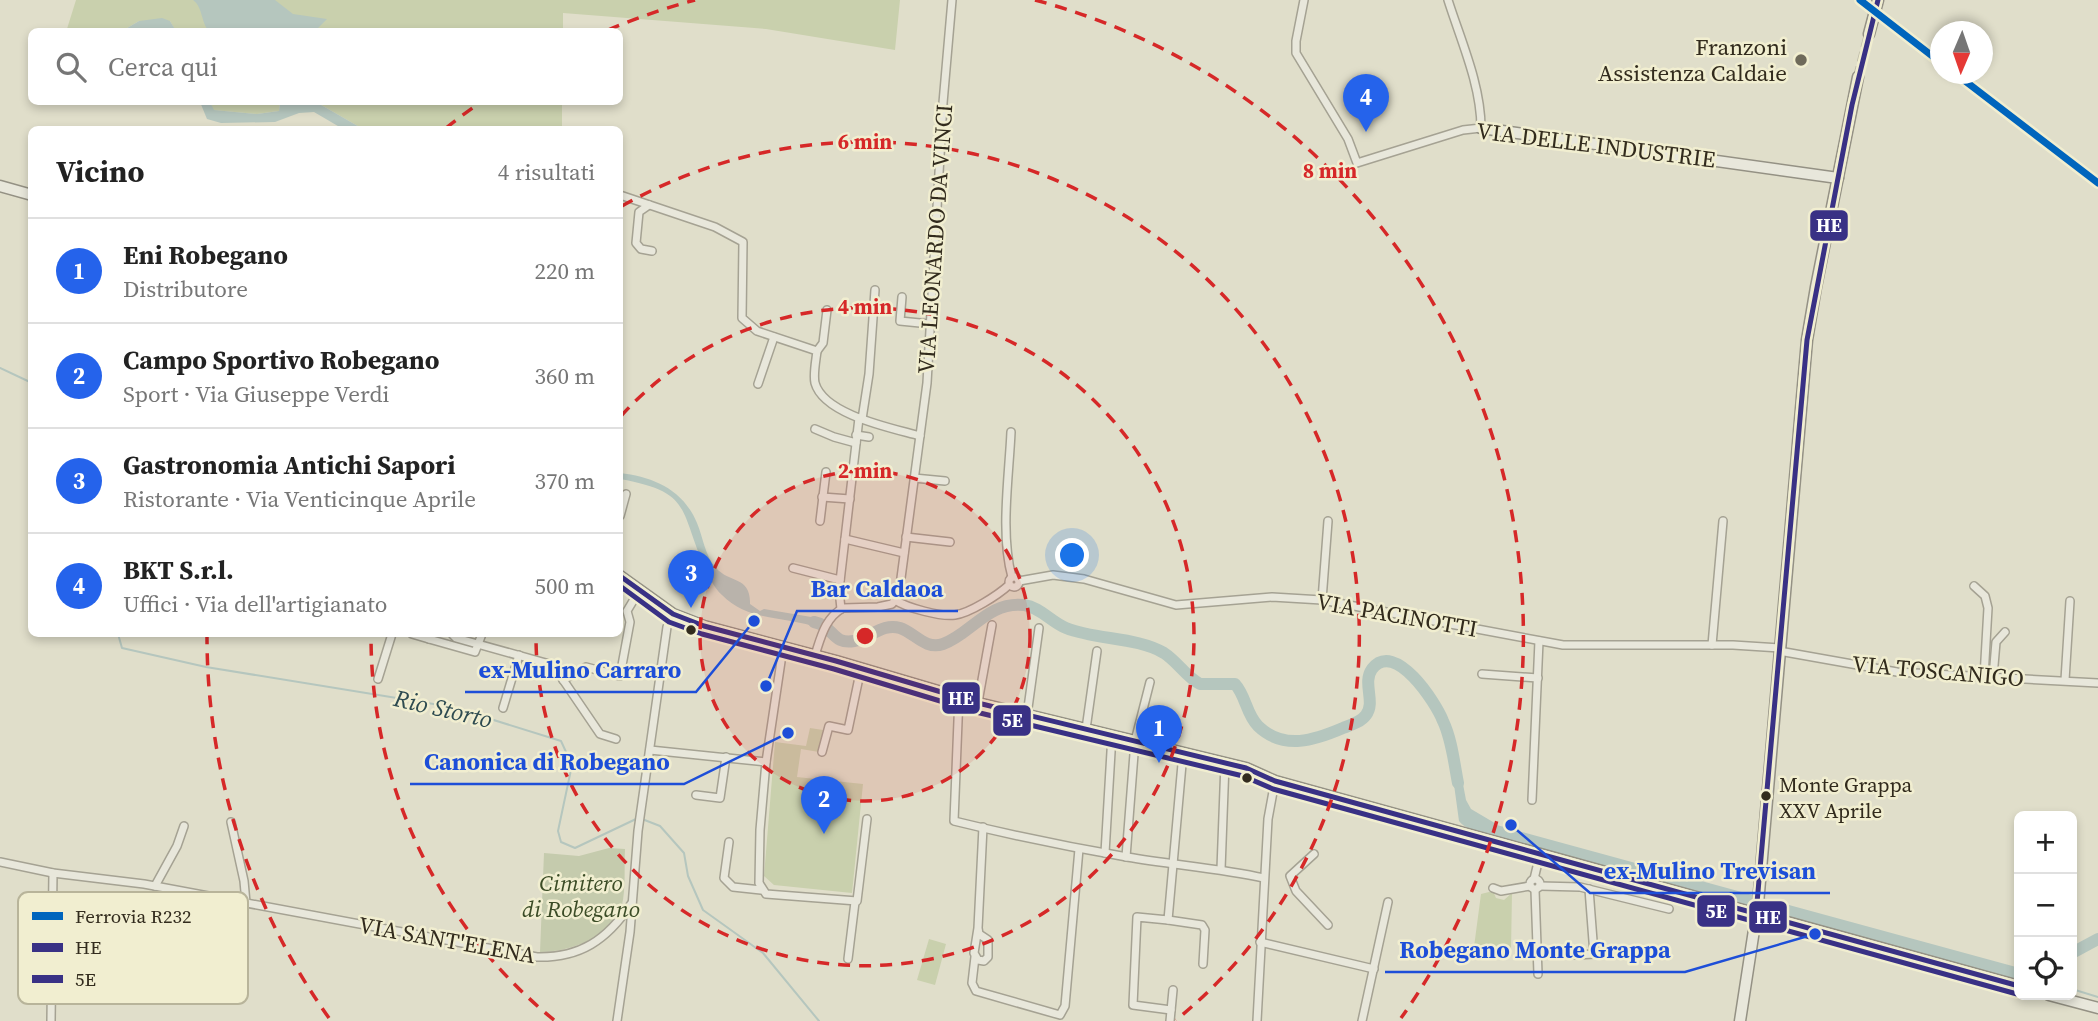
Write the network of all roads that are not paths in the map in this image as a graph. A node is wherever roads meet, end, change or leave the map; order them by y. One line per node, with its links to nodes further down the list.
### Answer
1 (952, 0): 17 (street, VIA LEONARDO DA VINCI)
2 (1304, 0): 7 (street, VIA DELLE INDUSTRIE)
3 (1448, 0): 7 (street)
4 (1878, 0): 5 (main road)
5 (1869, 34)
6 (1858, 77): 8 (main road)
7 (1481, 128): 8 (main road, VIA DELLE INDUSTRIE)
8 (1838, 178): 63 (main road)
9 (0, 186): 10 (main road)
10 (28, 194)
11 (623, 196): 12 (street)
12 (649, 205): 13 (street); 18 (street)
13 (652, 251)
14 (875, 289): 21 (street)
15 (902, 297): 17 (street)
16 (827, 310): 19 (street)
17 (930, 324): 24 (street, VIA LEONARDO DA VINCI)
18 (774, 337): 19 (street); 20 (street)
19 (817, 351): 21 (street)
20 (758, 384)
21 (860, 418): 24 (street); 26 (street)
22 (815, 429): 26 (street)
23 (1011, 432): 44 (street)
24 (920, 436): 28 (street, VIA LEONARDO DA VINCI)
25 (869, 437): 26 (street)
26 (856, 439): 32 (street)
27 (826, 471): 31 (street)
28 (914, 478): 29 (street); 37 (street, VIA LEONARDO DA VINCI)
29 (944, 481)
30 (625, 494): 33 (street)
31 (822, 497): 32 (street); 34 (street)
32 (850, 499): 38 (street)
33 (623, 503)
34 (820, 521)
35 (1328, 521): 48 (street)
36 (1723, 521): 61 (street)
37 (906, 537): 39 (street); 40 (street, VIA LEONARDO DA VINCI)
38 (845, 539): 40 (street); 43 (street)
39 (950, 542)
40 (904, 553): 47 (street, VIA LEONARDO DA VINCI)
41 (793, 569): 43 (street)
42 (623, 578): 46 (main road)
43 (840, 580): 50 (street)
44 (1013, 581): 47 (street, VIA PACINOTTI); 48 (street, VIA PACINOTTI)
45 (1974, 586): 69 (street)
46 (639, 591): 51 (main road); 73 (street)
47 (895, 600): 50 (street)
48 (1322, 600): 59 (street, VIA PACINOTTI)
49 (2070, 601): 74 (street)
50 (841, 609): 66 (street)
51 (673, 614): 62 (main road); 85 (street)
52 (992, 625): 78 (street)
53 (1039, 628): 80 (street)
54 (2005, 632): 70 (street)
55 (391, 637): 72 (street)
56 (433, 637): 60 (street)
57 (455, 637): 60 (street)
58 (481, 637): 60 (street)
59 (1539, 641): 61 (street, VIA PACINOTTI); 71 (street)
60 (479, 645): 65 (street)
61 (1712, 645): 63 (street, VIA PACINOTTI)
62 (783, 648): 66 (main road); 89 (street)
63 (1780, 650): 69 (street, VIA TOSCANIGO); 122 (main road)
64 (1097, 651): 81 (street)
65 (519, 655): 73 (street); 79 (street)
66 (815, 655): 67 (main road)
67 (861, 668): 77 (main road); 86 (street)
68 (1482, 674): 71 (street)
69 (1984, 677): 70 (street, VIA TOSCANIGO)
70 (1993, 677): 74 (street, VIA TOSCANIGO)
71 (1538, 678): 93 (street)
72 (378, 679)
73 (562, 680): 83 (street)
74 (2065, 680): 76 (street, VIA TOSCANIGO)
75 (1150, 682): 84 (street)
76 (2098, 683)
77 (958, 696): 78 (main road); 97 (street)
78 (978, 702): 80 (main road)
79 (503, 708)
80 (1027, 715): 81 (main road)
81 (1086, 729): 82 (main road)
82 (1112, 735): 84 (main road); 100 (street)
83 (617, 739)
84 (1135, 741): 87 (main road); 103 (street)
85 (650, 750): 88 (street); 120 (street)
86 (822, 752)
87 (1183, 752): 90 (main road); 105 (street)
88 (726, 757): 89 (street); 92 (street)
89 (765, 762): 113 (street)
90 (1225, 763): 91 (main road); 106 (street)
91 (1275, 781): 102 (main road); 108 (street)
92 (696, 795)
93 (1532, 800)
94 (867, 819): 117 (street)
95 (231, 822): 116 (street)
96 (184, 826): 110 (street)
97 (983, 827): 99 (street); 125 (street)
98 (729, 842): 113 (street)
99 (1079, 849): 100 (street); 130 (street)
100 (1105, 853): 103 (street)
101 (1314, 854): 124 (street)
102 (1540, 854): 109 (street); 122 (main road)
103 (1126, 857): 105 (street)
104 (0, 862): 107 (street, VIA SANT'ELENA)
105 (1173, 864): 106 (street); 123 (street)
106 (1221, 869): 108 (street)
107 (53, 873): 110 (street, VIA SANT'ELENA); 114 (street)
108 (1264, 878): 126 (street)
109 (1535, 885): 111 (street); 112 (street); 134 (street)
110 (155, 886): 115 (street, VIA SANT'ELENA)
111 (1493, 888)
112 (1589, 889): 121 (street); 127 (street)
113 (761, 890): 117 (street)
114 (53, 892)
115 (187, 892)
116 (245, 892)
117 (855, 902): 131 (street)
118 (1388, 902): 133 (street)
119 (248, 903): 120 (street, VIA SANT'ELENA)
120 (631, 904): 140 (street)
121 (1669, 909)
122 (1757, 910): 135 (main road); 144 (main road)
123 (1168, 920): 132 (street); 139 (street)
124 (1328, 925)
125 (978, 928): 130 (street); 130 (street)
126 (1260, 942): 133 (street); 142 (street)
127 (1594, 954): 128 (street); 129 (street)
128 (1608, 954)
129 (1577, 955)
130 (975, 957)
131 (848, 959)
132 (1203, 964)
133 (1374, 969): 143 (street)
134 (1538, 974)
135 (2014, 985)
136 (1174, 990): 139 (street)
137 (2066, 1000): 138 (main road)
138 (2098, 1009)
139 (1171, 1010): 141 (street)
140 (617, 1021)
141 (1170, 1021)
142 (1257, 1021)
143 (1363, 1021)
144 (1740, 1021)

